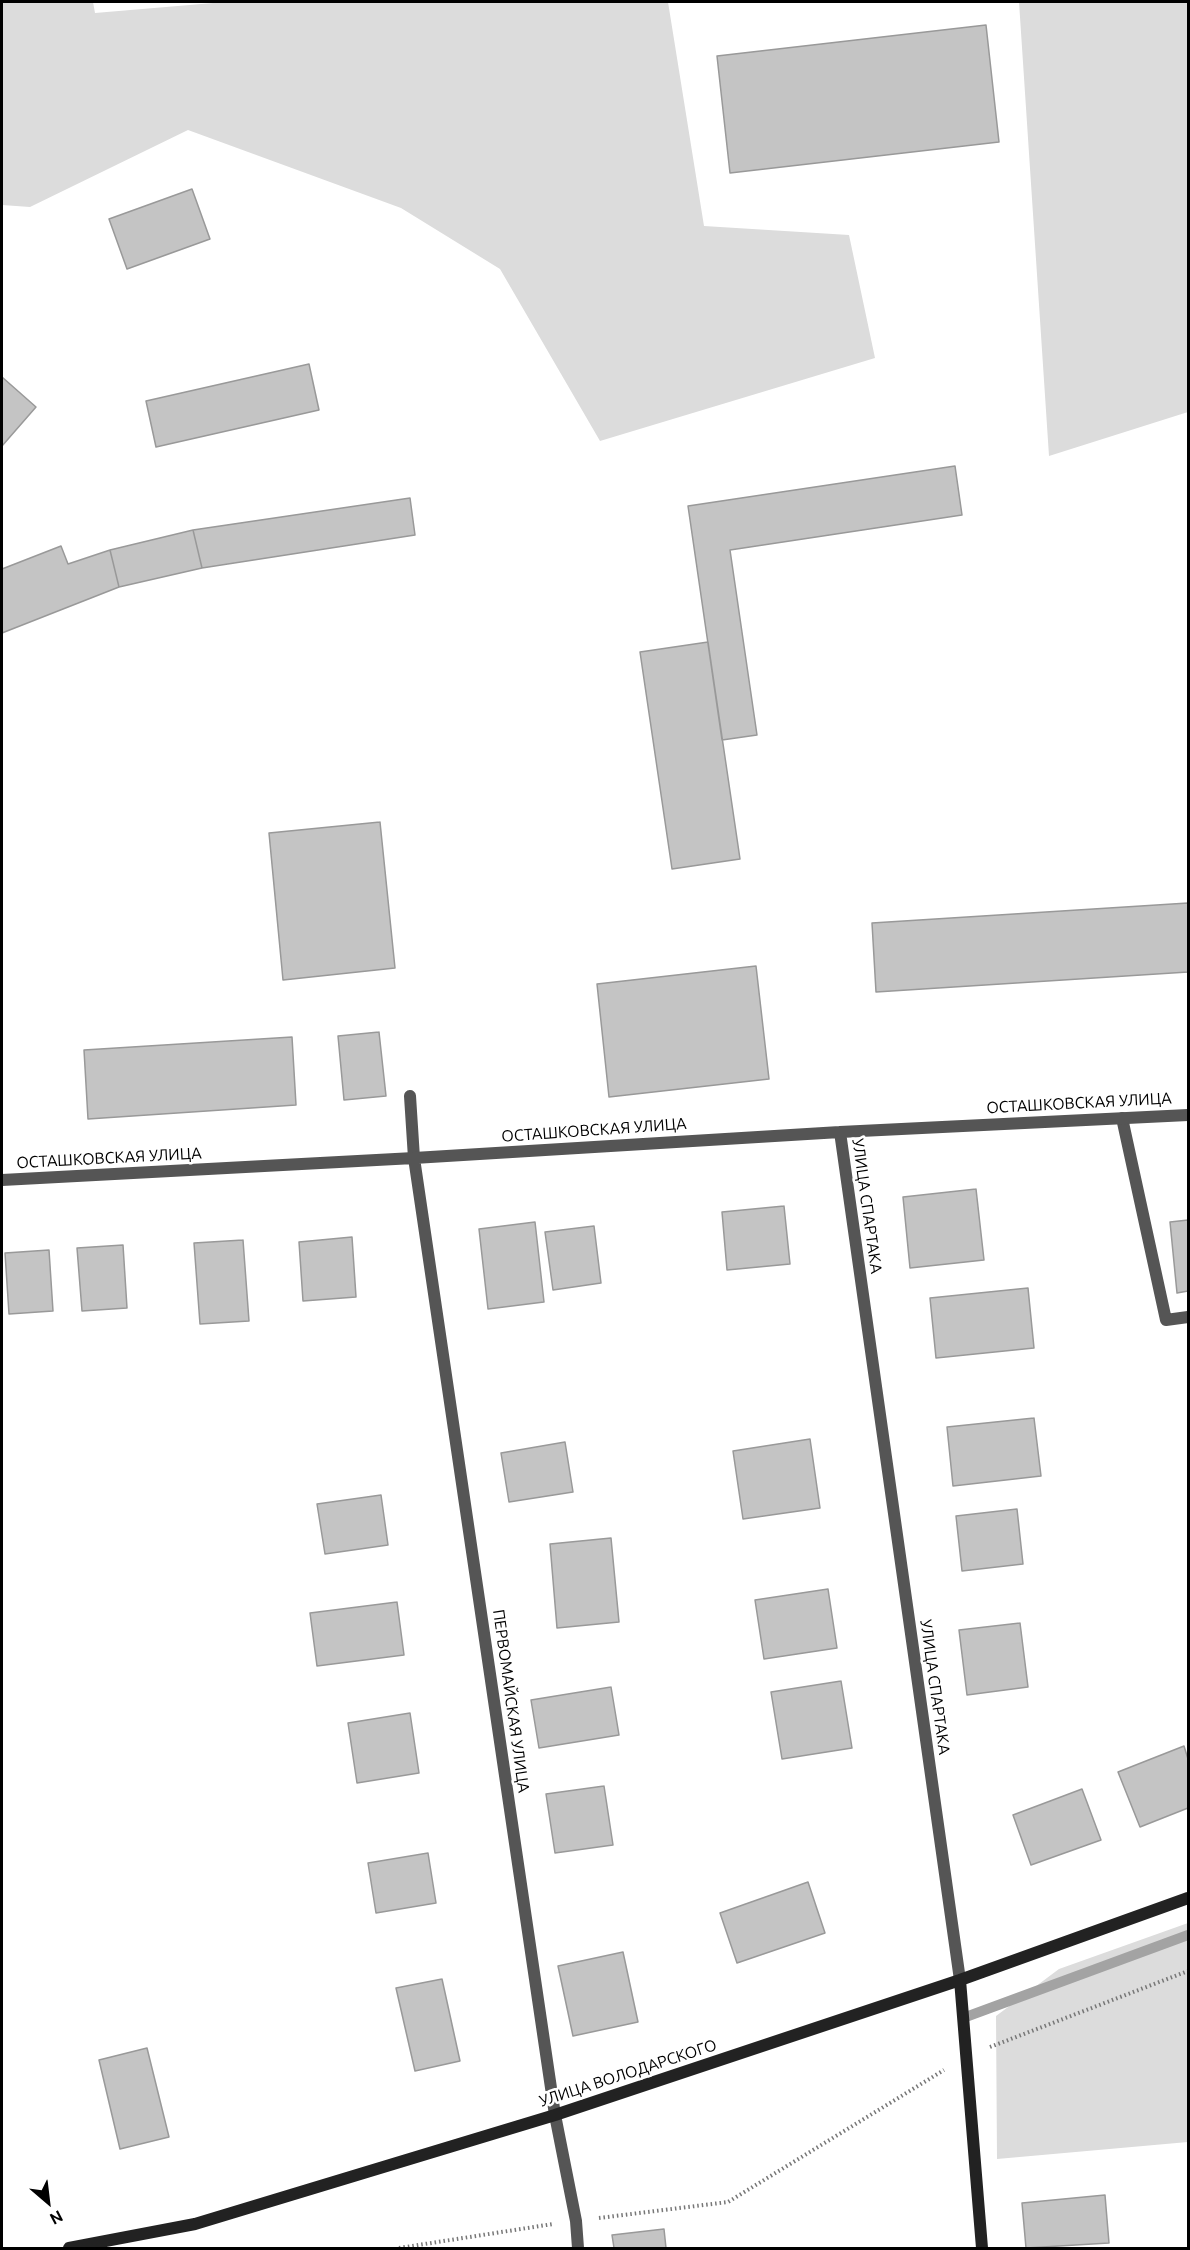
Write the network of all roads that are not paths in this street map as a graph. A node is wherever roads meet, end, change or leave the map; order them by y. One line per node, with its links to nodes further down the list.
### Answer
1 (410, 1096): 5 (street, ПЕРВОМАЙСКАЯ УЛИЦА)
2 (1188, 1114): 3 (street, ОСТАШКОВСКАЯ УЛИЦА)
3 (1122, 1118): 4 (street, ОСТАШКОВСКАЯ УЛИЦА); 7 (street)
4 (840, 1132): 5 (street, ОСТАШКОВСКАЯ УЛИЦА); 9 (street, УЛИЦА СПАРТАКА)
5 (414, 1158): 6 (street, ОСТАШКОВСКАЯ УЛИЦА); 10 (street, ПЕРВОМАЙСКАЯ УЛИЦА)
6 (2, 1180)
7 (1188, 1317)
8 (1188, 1898): 9 (street, УЛИЦА ВОЛОДАРСКОГО)
9 (960, 1980): 10 (street, УЛИЦА ВОЛОДАРСКОГО); 13 (street, УЛИЦА СПАРТАКА)
10 (555, 2115): 11 (street, УЛИЦА ВОЛОДАРСКОГО); 12 (street, ПЕРВОМАЙСКАЯ УЛИЦА)
11 (69, 2248)
12 (578, 2248)
13 (982, 2248)

